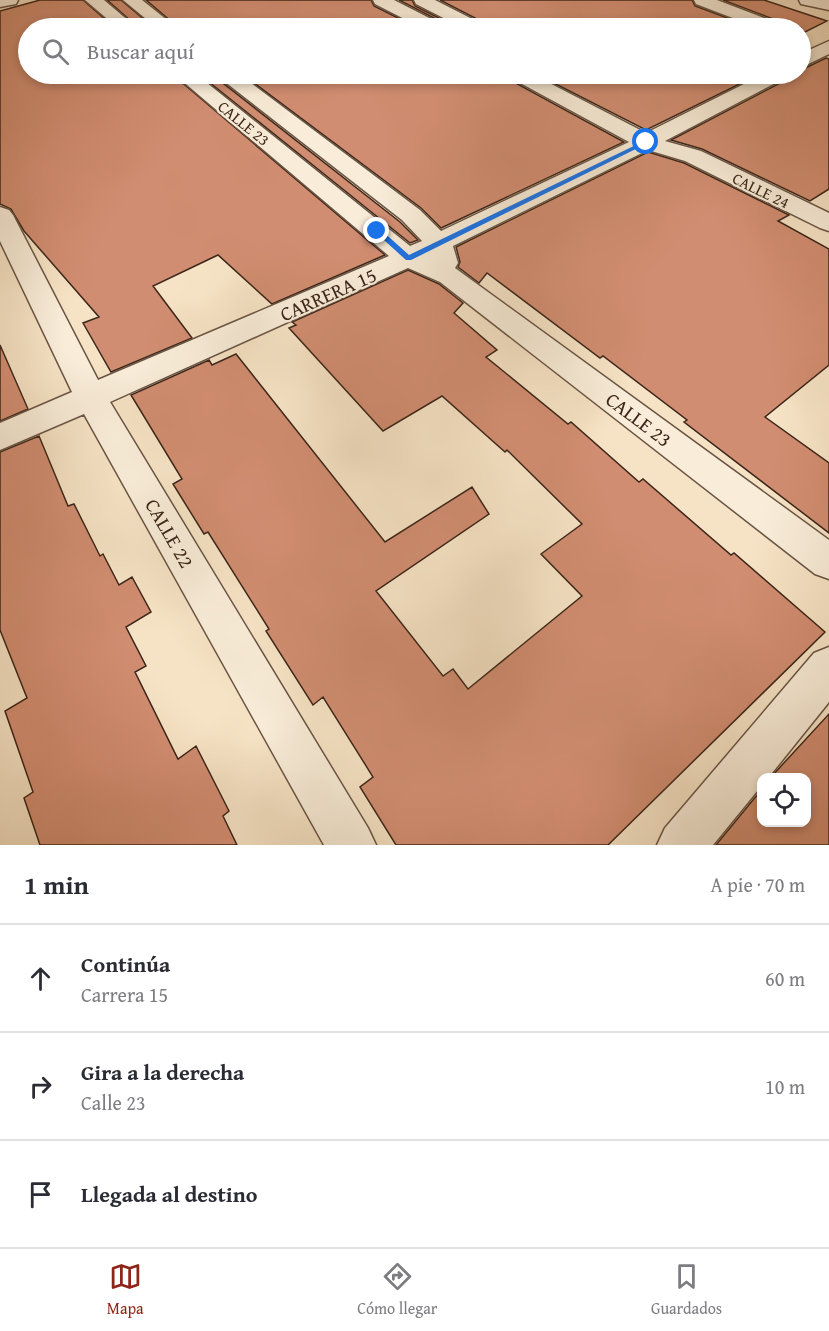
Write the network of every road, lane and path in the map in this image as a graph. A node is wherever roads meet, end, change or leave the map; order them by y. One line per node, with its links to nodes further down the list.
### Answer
1 (10, 0): 8 (street)
2 (93, 0): 10 (street)
3 (131, 0): 11 (street)
4 (381, 0): 12 (street)
5 (422, 0): 13 (street)
6 (702, 0): 14 (street)
7 (807, 0): 9 (street)
8 (0, 2)
9 (829, 5)
10 (116, 18)
11 (155, 18)
12 (416, 18)
13 (457, 18)
14 (748, 18)
15 (811, 43): 16 (street)
16 (828, 49): 17 (street)
17 (811, 57)
18 (196, 84): 26 (street, CALLE 23)
19 (239, 84): 25 (street, CALLE 23)
20 (543, 84): 22 (street, CALLE 24)
21 (756, 84): 22 (street, CARRERA 15)
22 (655, 130): 24 (street, CALLE 24); 25 (street, CARRERA 15)
23 (0, 215): 28 (street, CALLE 22)
24 (829, 223)
25 (439, 244): 26 (street, CARRERA 15); 27 (street, CALLE 23)
26 (408, 258): 27 (street, CALLE 23); 28 (street, CARRERA 15)
27 (450, 276): 30 (street, CALLE 23)
28 (92, 399): 29 (street, CARRERA 15); 32 (street, CALLE 22)
29 (0, 437)
30 (829, 562)
31 (829, 668): 33 (street)
32 (351, 845)
33 (682, 845)

